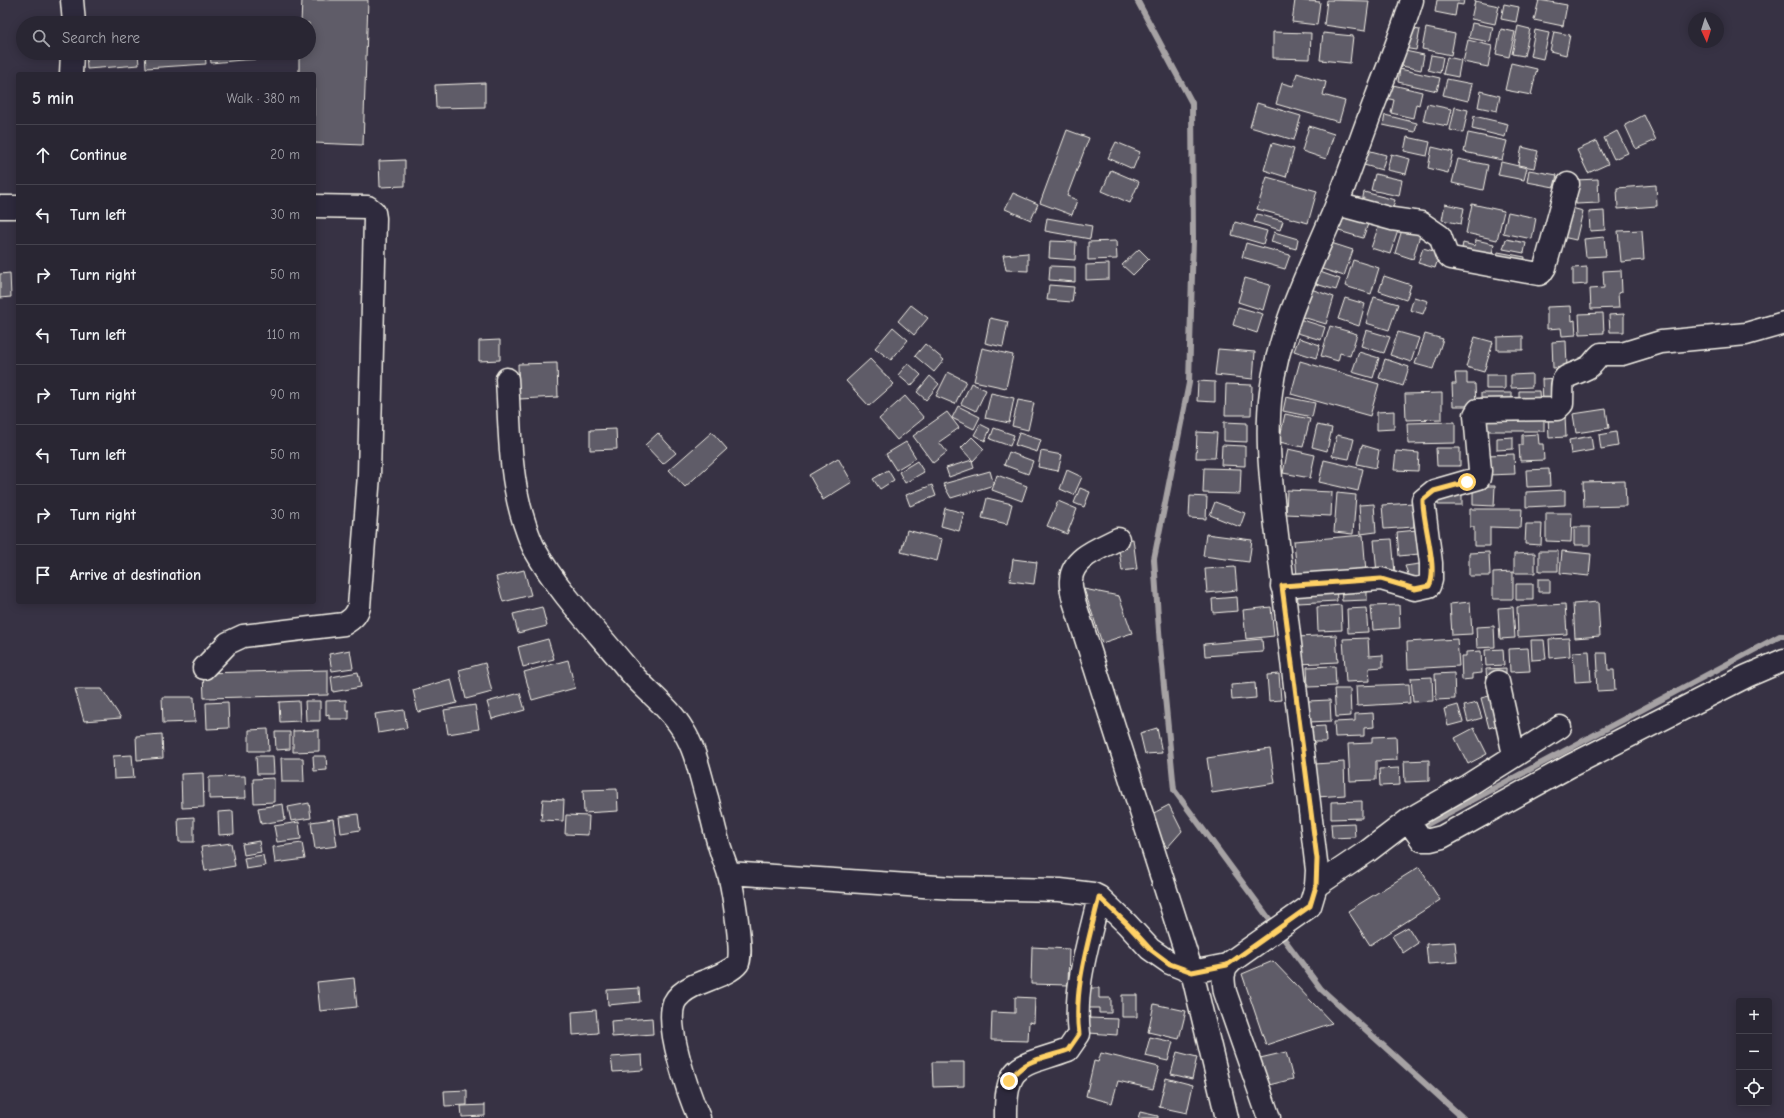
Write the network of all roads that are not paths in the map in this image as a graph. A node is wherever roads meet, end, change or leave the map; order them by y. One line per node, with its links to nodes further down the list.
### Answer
1 (72, 0): 3 (street)
2 (1412, 0): 7 (street)
3 (73, 16)
4 (72, 60): 5 (street)
5 (71, 72)
6 (1568, 184): 7 (street)
7 (1337, 204): 14 (street)
8 (316, 206): 16 (street)
9 (0, 207): 10 (street)
10 (16, 208)
11 (1784, 323): 14 (street)
12 (507, 379): 21 (street)
13 (1118, 539): 25 (street)
14 (1282, 586): 22 (street)
15 (1784, 660): 20 (street)
16 (204, 668)
17 (1498, 682): 19 (street)
18 (1560, 727): 19 (street)
19 (1514, 755): 20 (street)
20 (1414, 828): 22 (street)
21 (729, 873): 23 (street); 26 (street)
22 (1313, 896): 24 (street)
23 (1099, 897): 25 (street); 27 (street)
24 (1229, 963): 25 (street); 29 (street)
25 (1192, 972): 28 (street)
26 (699, 1118)
27 (1006, 1118)
28 (1227, 1118)
29 (1269, 1118)

